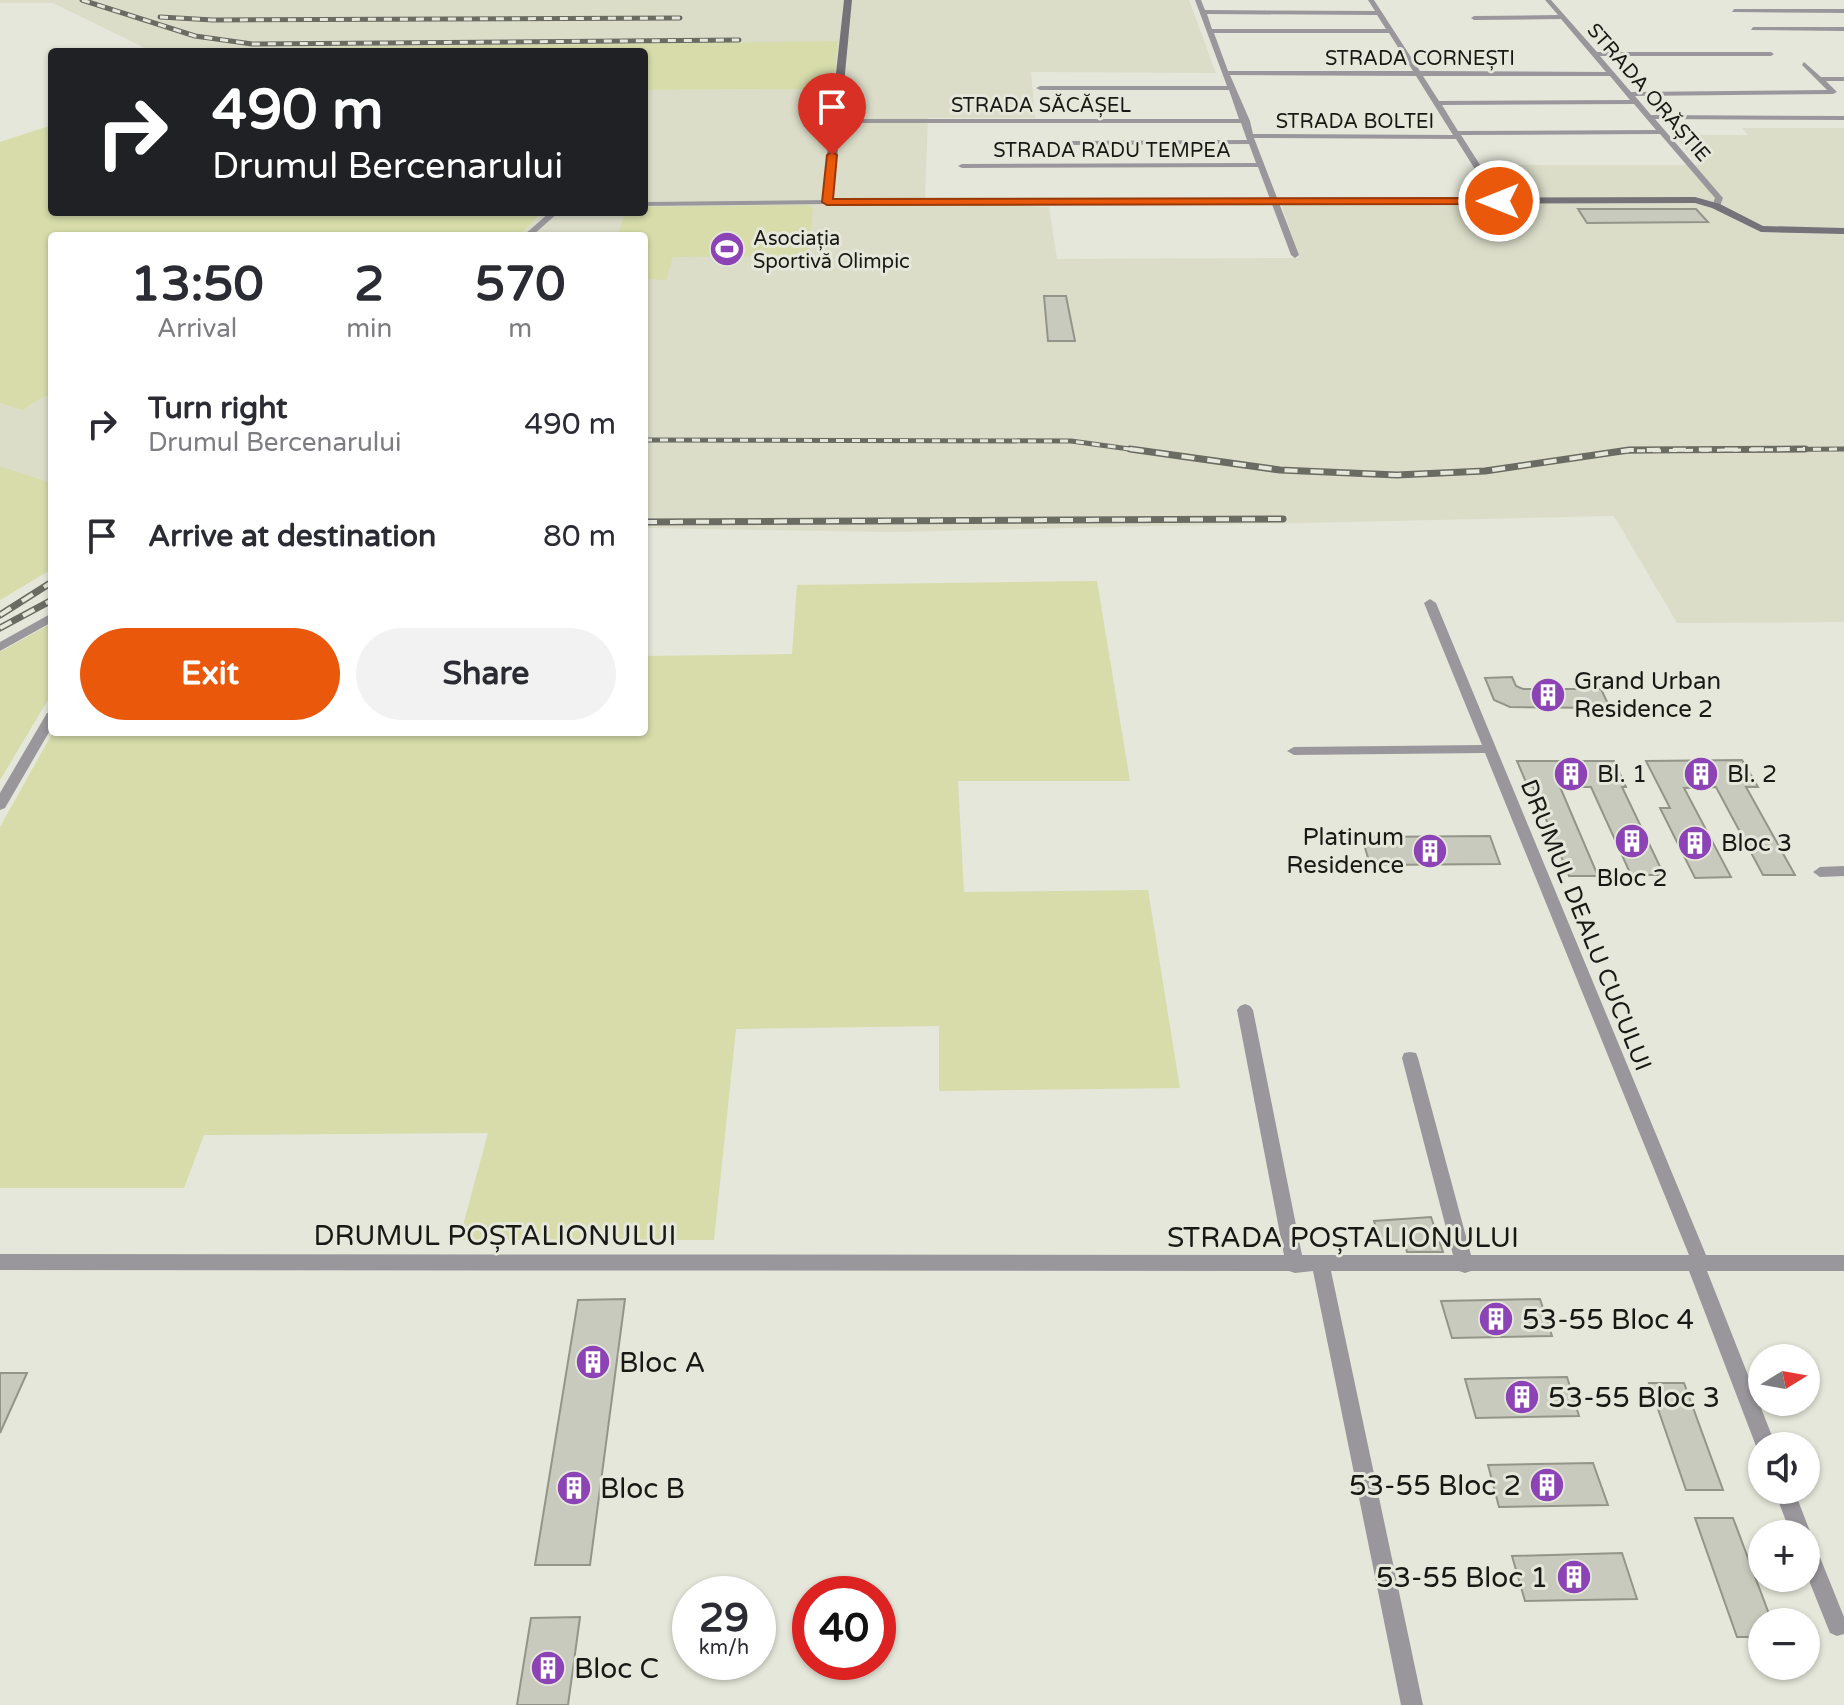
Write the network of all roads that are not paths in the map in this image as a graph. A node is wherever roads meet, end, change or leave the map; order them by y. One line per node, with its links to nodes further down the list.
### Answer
1 (848, 0): 32 (street)
2 (1198, 0): 7 (street)
3 (1371, 0): 8 (street)
4 (1548, 0): 9 (street, STRADA ORĂȘTIE)
5 (1734, 11): 6 (street)
6 (1844, 11)
7 (1203, 12): 8 (street); 13 (street)
8 (1380, 13): 14 (street)
9 (1563, 17): 10 (street); 15 (street, STRADA ORĂȘTIE)
10 (1474, 18)
11 (1753, 29): 12 (street)
12 (1844, 29)
13 (1210, 31): 14 (street); 20 (street)
14 (1391, 31): 21 (street)
15 (1588, 46): 16 (street); 17 (street, STRADA ORĂȘTIE)
16 (1759, 47)
17 (1595, 54): 18 (street); 22 (street, STRADA ORĂȘTIE)
18 (1771, 54)
19 (1804, 64): 23 (street)
20 (1227, 73): 21 (street, STRADA CORNEȘTI); 26 (street)
21 (1419, 74): 22 (street, STRADA CORNEȘTI); 29 (street)
22 (1613, 74): 27 (street, STRADA ORĂȘTIE)
23 (1821, 79): 24 (street); 27 (street)
24 (1844, 79)
25 (1040, 88): 26 (street)
26 (1233, 88): 33 (street)
27 (1630, 94): 28 (street, STRADA ORĂȘTIE)
28 (1637, 102): 29 (street); 30 (street, STRADA ORĂȘTIE)
29 (1437, 103): 35 (street)
30 (1649, 117): 31 (street); 34 (street, STRADA ORĂȘTIE)
31 (1844, 118)
32 (836, 121): 33 (street, STRADA SĂCĂȘEL); 42 (street)
33 (1246, 121): 36 (street)
34 (1663, 132): 35 (street, STRADA BOLTEI); 44 (street, STRADA ORĂȘTIE)
35 (1458, 135): 36 (street, STRADA BOLTEI); 41 (street)
36 (1252, 139): 37 (street, STRADA BOLTEI); 38 (street)
37 (1068, 143)
38 (1262, 165): 39 (street, STRADA RADU TEMPEA); 40 (street)
39 (962, 166)
40 (1276, 201): 41 (street); 42 (street); 48 (street)
41 (1499, 201): 44 (street)
42 (827, 202): 43 (street)
43 (648, 204)
44 (1716, 206): 46 (street)
45 (550, 216): 47 (street)
46 (1844, 231)
47 (532, 232)
48 (1295, 255)
49 (1430, 603): 53 (street, DRUMUL DEALU CUCULUI)
50 (48, 619): 51 (street)
51 (0, 647)
52 (48, 723): 55 (street)
53 (1490, 749): 54 (street); 62 (street, DRUMUL DEALU CUCULUI)
54 (1294, 751)
55 (0, 805)
56 (1844, 871): 57 (street)
57 (1820, 872)
58 (1245, 1010): 64 (street)
59 (1410, 1058): 66 (street)
60 (0, 1262): 63 (street, DRUMUL POȘTALIONULUI)
61 (1844, 1263): 62 (street, STRADA POȘTALIONULUI)
62 (1698, 1264): 66 (street, STRADA POȘTALIONULUI); 67 (street)
63 (991, 1265): 64 (street, STRADA POȘTALIONULUI)
64 (1295, 1265): 65 (street, STRADA POȘTALIONULUI)
65 (1321, 1265): 66 (street, STRADA POȘTALIONULUI); 70 (street)
66 (1465, 1265)
67 (1761, 1432)
68 (1820, 1583): 69 (street)
69 (1837, 1626)
70 (1412, 1705)

